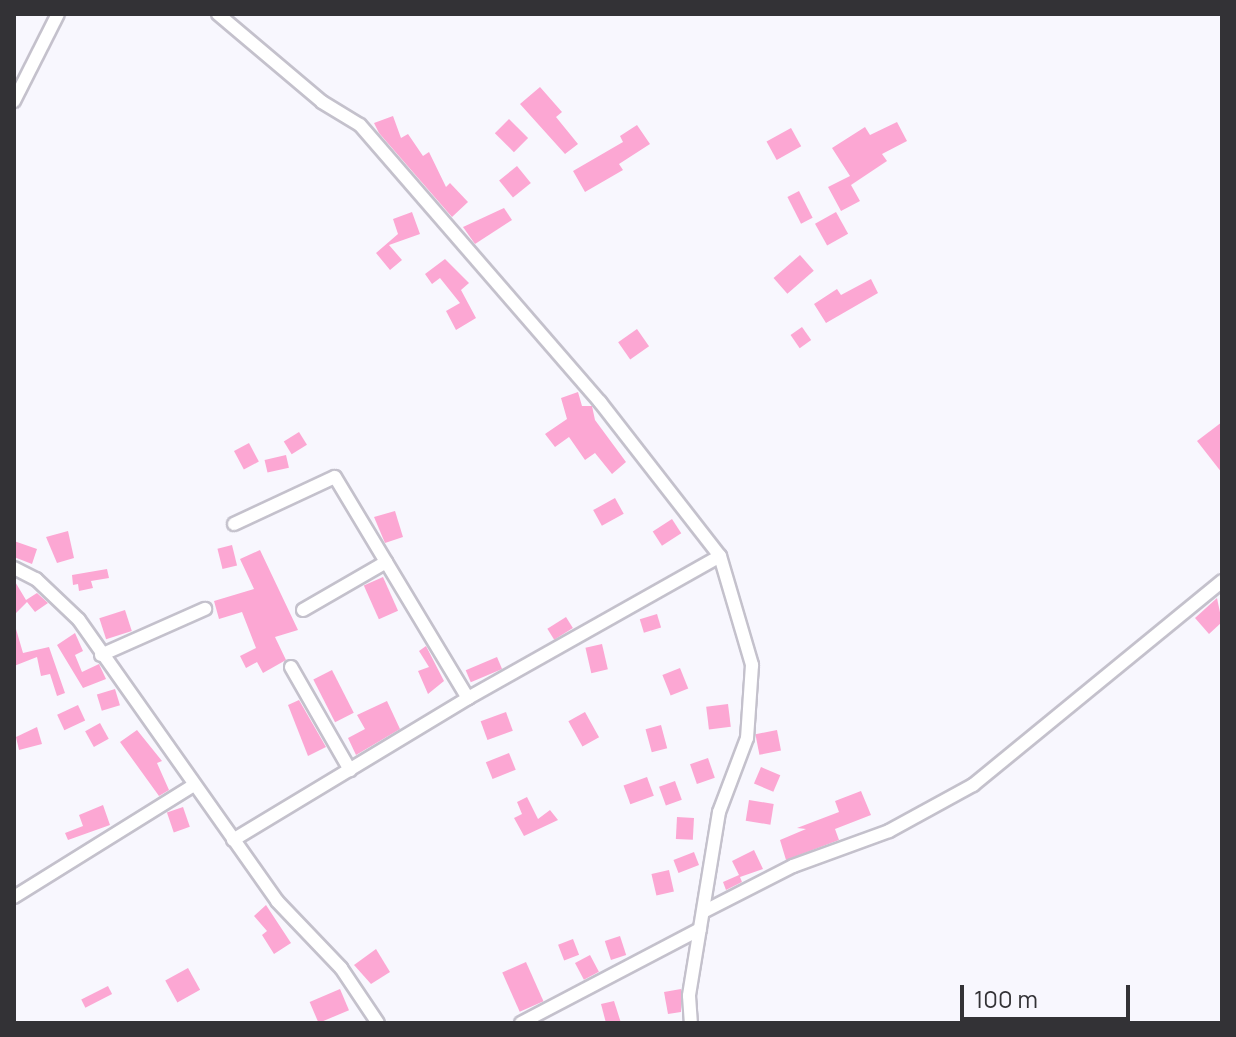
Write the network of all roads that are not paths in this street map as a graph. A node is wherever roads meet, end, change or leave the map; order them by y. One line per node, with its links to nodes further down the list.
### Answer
1 (58, 14): 3 (street)
2 (218, 14): 5 (street)
3 (14, 101)
4 (234, 524): 6 (street)
5 (720, 556): 13 (street); 18 (street)
6 (386, 562): 10 (street); 13 (street)
7 (14, 568): 11 (street)
8 (1222, 581): 18 (street)
9 (205, 609): 11 (street)
10 (303, 610)
11 (101, 655): 15 (street)
12 (291, 667): 14 (street)
13 (468, 698): 14 (street)
14 (350, 770): 16 (street)
15 (194, 785): 16 (street); 17 (street)
16 (233, 840): 20 (street)
17 (14, 897)
18 (705, 911): 19 (street)
19 (700, 929): 21 (street); 22 (street)
20 (378, 1023)
21 (521, 1023)
22 (691, 1023)

